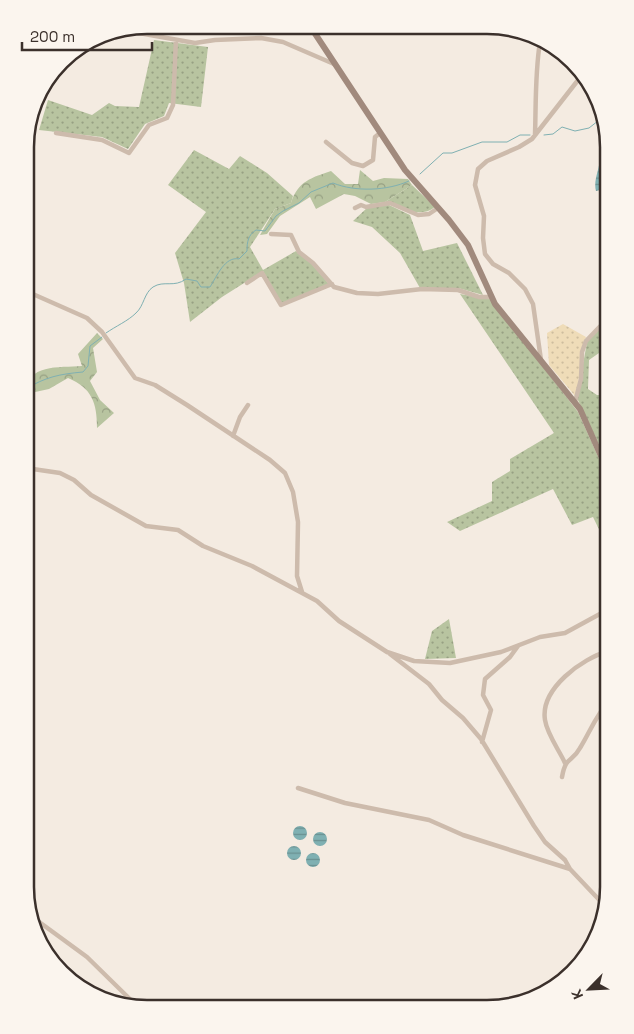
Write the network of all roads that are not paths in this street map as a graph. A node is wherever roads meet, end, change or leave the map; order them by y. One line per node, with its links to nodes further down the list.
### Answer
1 (144, 34): 3 (street)
2 (316, 34): 5 (street)
3 (176, 40): 5 (street); 7 (street)
4 (539, 47): 9 (street)
5 (337, 65): 8 (street)
6 (578, 80): 9 (street)
7 (56, 133)
8 (380, 133): 10 (street); 12 (street)
9 (535, 135): 19 (street)
10 (326, 142)
11 (354, 208): 12 (street)
12 (438, 208): 17 (street)
13 (271, 234): 15 (street)
14 (247, 283): 15 (street)
15 (332, 284): 17 (street)
16 (34, 295): 22 (street)
17 (492, 297): 19 (street)
18 (600, 326): 20 (street)
19 (541, 361): 20 (street)
20 (575, 402): 23 (street)
21 (248, 405): 22 (street)
22 (233, 436): 25 (street)
23 (600, 454)
24 (34, 470): 25 (street)
25 (302, 592): 28 (street)
26 (600, 614): 27 (street)
27 (518, 646): 28 (street); 31 (street)
28 (387, 652): 31 (street)
29 (600, 653): 32 (street)
30 (600, 712): 32 (street)
31 (482, 742): 35 (street)
32 (565, 763): 33 (street)
33 (562, 777)
34 (298, 788): 35 (street)
35 (570, 869): 36 (street)
36 (599, 900)
37 (40, 922): 38 (street)
38 (129, 998)

